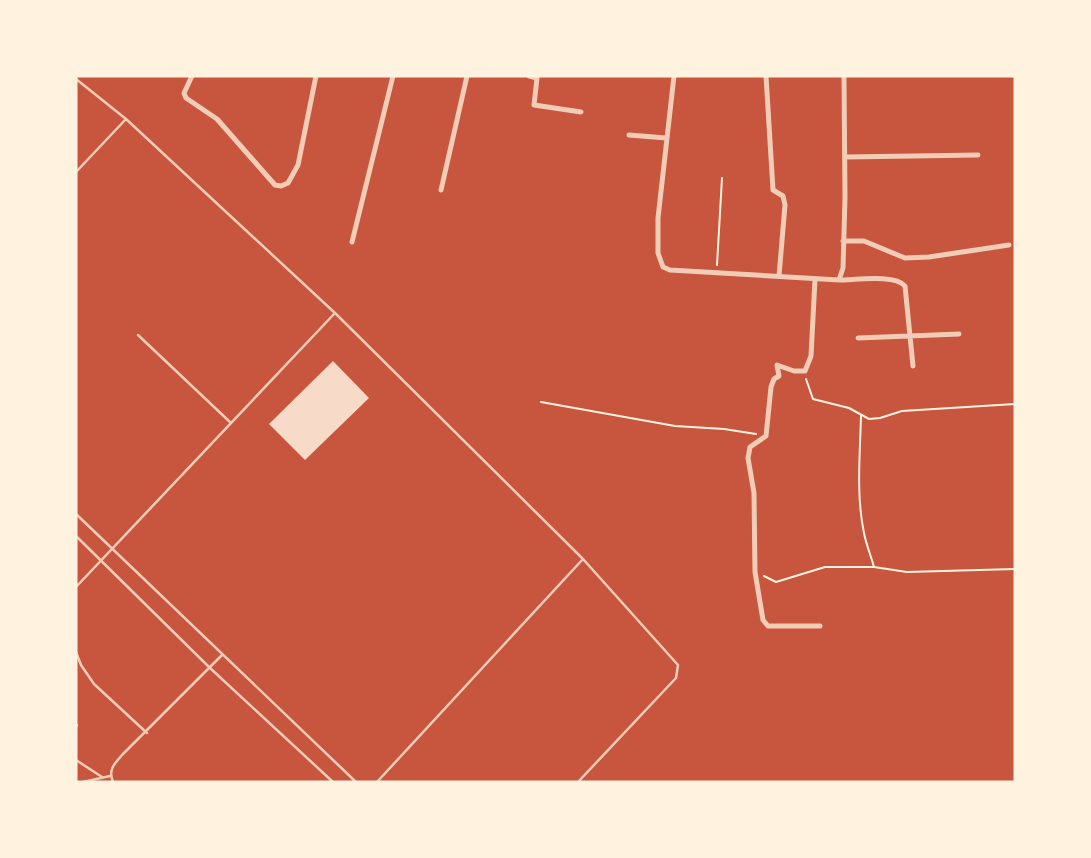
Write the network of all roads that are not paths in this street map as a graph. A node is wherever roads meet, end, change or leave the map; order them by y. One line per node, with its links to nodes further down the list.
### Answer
1 (192, 76): 2 (street)
2 (316, 76)
3 (393, 76): 19 (street)
4 (467, 76): 17 (street)
5 (529, 76): 10 (street)
6 (674, 76): 13 (street)
7 (766, 76): 21 (street)
8 (844, 76): 15 (street)
9 (76, 79): 11 (lane)
10 (580, 112)
11 (126, 120): 16 (lane); 24 (lane)
12 (629, 135): 13 (street)
13 (666, 138): 21 (street)
14 (978, 155): 15 (street)
15 (846, 156): 18 (street)
16 (76, 172)
17 (441, 190)
18 (843, 241): 20 (street); 23 (street)
19 (352, 242)
20 (1009, 245)
21 (779, 276): 22 (street)
22 (815, 279): 23 (street); 37 (street)
23 (839, 280): 27 (street)
24 (334, 313): 30 (lane); 34 (lane)
25 (958, 334): 27 (street)
26 (138, 335): 30 (lane)
27 (911, 335): 28 (street); 29 (street)
28 (858, 338)
29 (914, 366)
30 (231, 423): 33 (lane)
31 (76, 514): 33 (lane)
32 (76, 536): 35 (lane)
33 (113, 549): 35 (lane); 39 (lane)
34 (583, 559): 49 (lane); 50 (lane)
35 (102, 560): 36 (lane); 40 (lane)
36 (76, 587)
37 (820, 626)
38 (76, 652): 41 (lane)
39 (222, 655): 40 (lane); 48 (lane)
40 (210, 668): 41 (lane); 47 (lane)
41 (147, 732): 43 (lane)
42 (76, 760): 44 (lane)
43 (110, 776): 44 (lane); 46 (lane)
44 (102, 777): 45 (lane)
45 (83, 782)
46 (112, 782)
47 (333, 782)
48 (356, 782)
49 (377, 782)
50 (578, 782)

